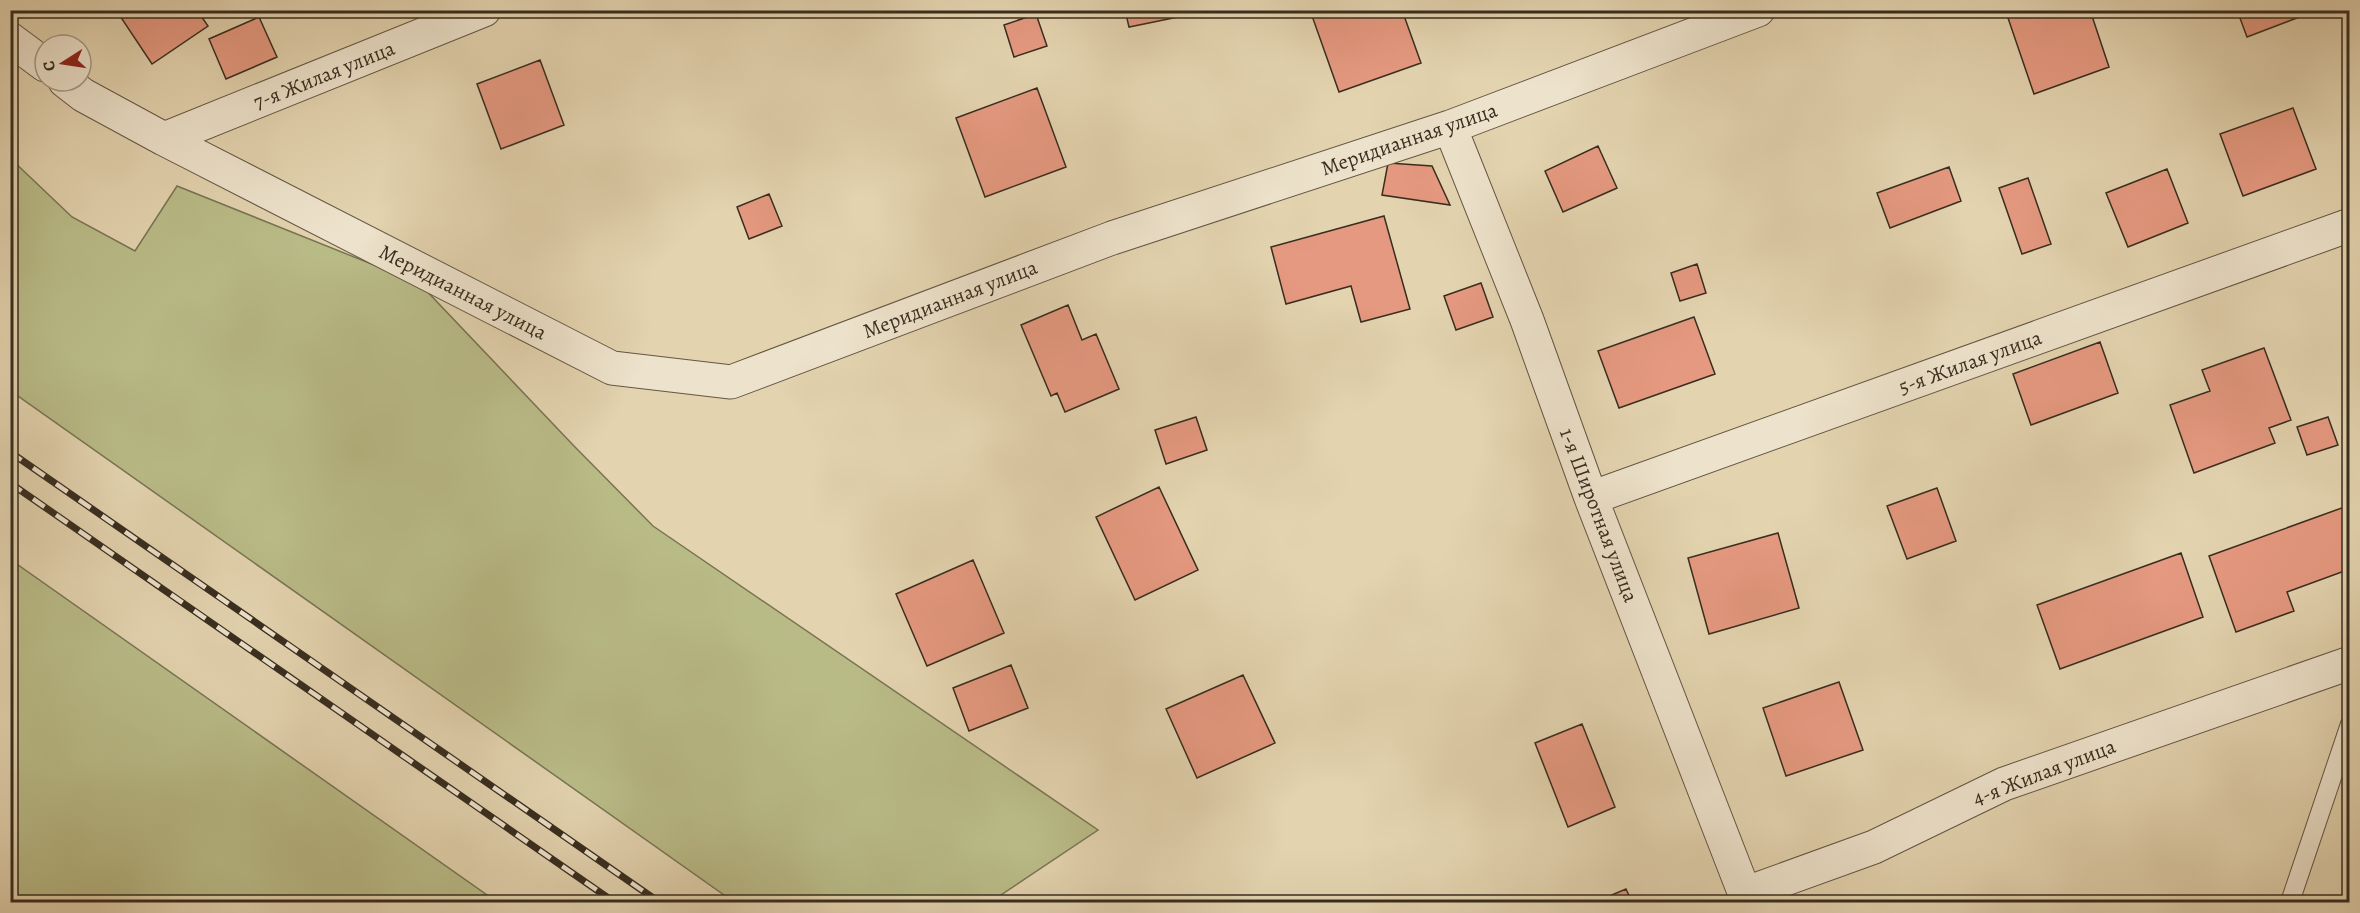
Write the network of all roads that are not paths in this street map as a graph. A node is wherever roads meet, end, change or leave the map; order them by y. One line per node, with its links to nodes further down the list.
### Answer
1 (484, 10): 7 (street, 7-я Жилая улица)
2 (1758, 10): 6 (street, Меридианная улица)
3 (10, 39): 4 (street)
4 (33, 56)
5 (80, 93): 7 (street, Меридианная улица)
6 (1450, 127): 7 (street, Меридианная улица); 9 (street, 1-я Широтная улица)
7 (164, 139)
8 (2349, 225): 9 (street, 5-я Жилая улица)
9 (1591, 498): 12 (street, 1-я Широтная улица)
10 (2349, 663): 12 (street, 4-я Жилая улица)
11 (2349, 724): 13 (lane)
12 (1746, 898)
13 (2290, 903)

